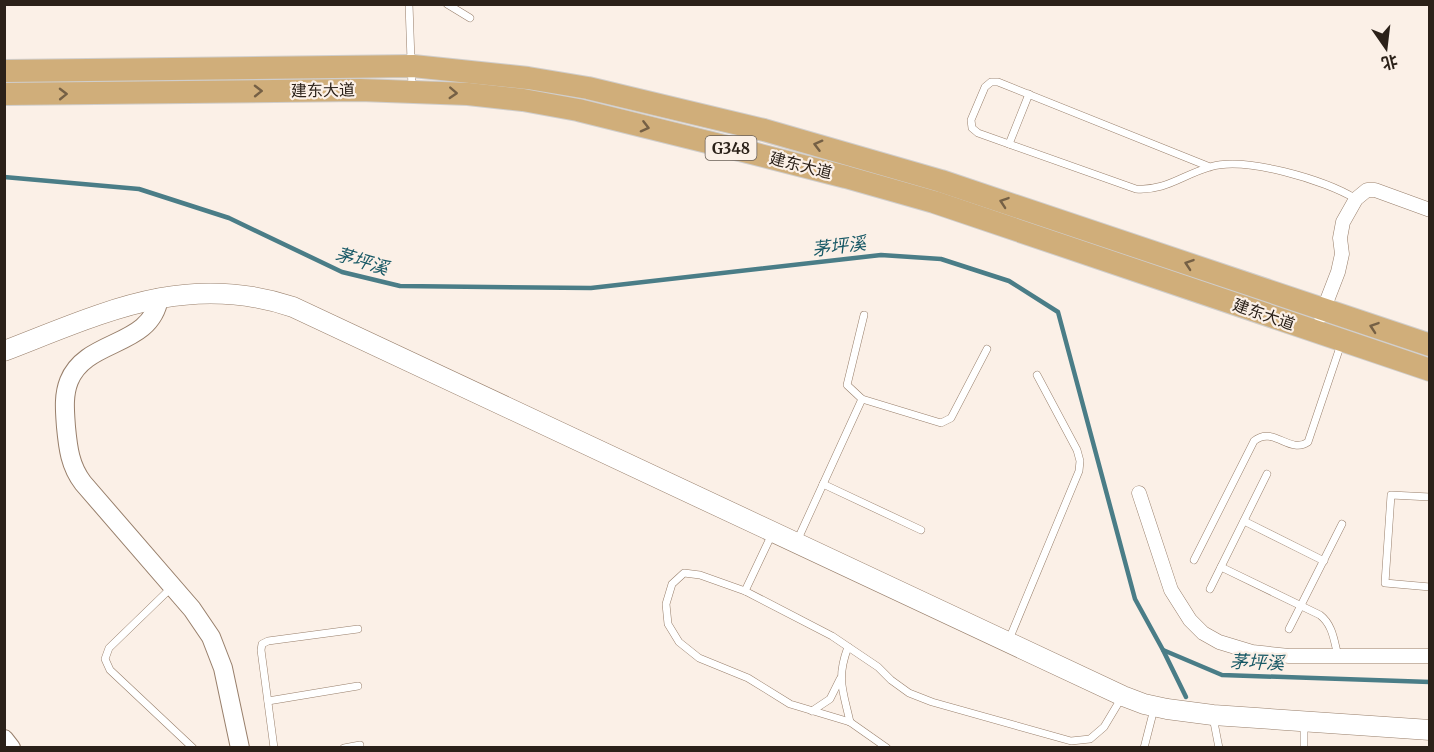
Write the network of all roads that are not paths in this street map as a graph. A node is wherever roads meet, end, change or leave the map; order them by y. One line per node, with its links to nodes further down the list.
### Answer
1 (409, 4): 4 (lane)
2 (447, 4): 3 (lane)
3 (470, 18)
4 (411, 66): 5 (highway, 建东大道 / G348); 6 (lane); 14 (highway, 建东大道 / G348, one-way to 4)
5 (4, 71)
6 (412, 91): 7 (highway, 建东大道 / G348, one-way to 6); 17 (highway, 建东大道 / G348, one-way to 17)
7 (4, 94)
8 (1029, 94): 9 (lane); 9 (lane); 10 (lane)
9 (1010, 144): 10 (lane)
10 (1210, 167): 11 (lane)
11 (1356, 199): 12 (street); 14 (street)
12 (1430, 210)
13 (159, 298): 21 (main road); 32 (main road); 37 (street)
14 (1324, 310): 16 (highway, 建东大道 / G348); 17 (street)
15 (864, 315): 24 (lane)
16 (1349, 318): 18 (lane); 19 (highway, 建东大道 / G348, one-way to 16)
17 (1316, 331): 18 (highway, 建东大道 / G348)
18 (1342, 340): 22 (highway, 建东大道 / G348); 34 (lane)
19 (1430, 345)
20 (987, 349): 24 (lane)
21 (4, 351)
22 (1430, 370)
23 (1037, 375): 44 (lane)
24 (862, 399): 26 (lane)
25 (1267, 474): 29 (lane)
26 (822, 484): 31 (lane); 33 (lane)
27 (1138, 493): 46 (street)
28 (1430, 497): 38 (lane)
29 (1244, 521): 35 (lane); 36 (lane)
30 (1342, 524): 35 (lane)
31 (921, 530)
32 (773, 532): 33 (main road); 40 (lane)
33 (796, 543): 44 (main road)
34 (1194, 560)
35 (1324, 561): 41 (lane)
36 (1221, 567): 39 (lane); 41 (lane)
37 (172, 586): 61 (lane); 62 (street)
38 (1430, 587)
39 (1210, 589)
40 (746, 591): 45 (lane); 53 (lane)
41 (1301, 606): 43 (lane); 46 (lane)
42 (358, 628): 51 (lane)
43 (1289, 629)
44 (1008, 642): 50 (main road)
45 (848, 647): 48 (lane); 50 (lane)
46 (1338, 656): 47 (street)
47 (1430, 656)
48 (840, 679): 53 (lane); 56 (lane)
49 (358, 686): 51 (lane)
50 (1122, 696): 52 (main road)
51 (268, 701): 63 (lane)
52 (1155, 707): 54 (main road); 66 (lane)
53 (812, 711): 56 (lane)
54 (1213, 715): 55 (main road); 67 (lane)
55 (1304, 721): 57 (main road); 68 (lane)
56 (850, 722): 65 (lane)
57 (1430, 730)
58 (4, 739): 60 (street)
59 (360, 745): 64 (lane)
60 (12, 747)
61 (193, 747)
62 (240, 747)
63 (274, 747)
64 (344, 747)
65 (887, 747)
66 (1144, 747)
67 (1219, 747)
68 (1304, 747)

